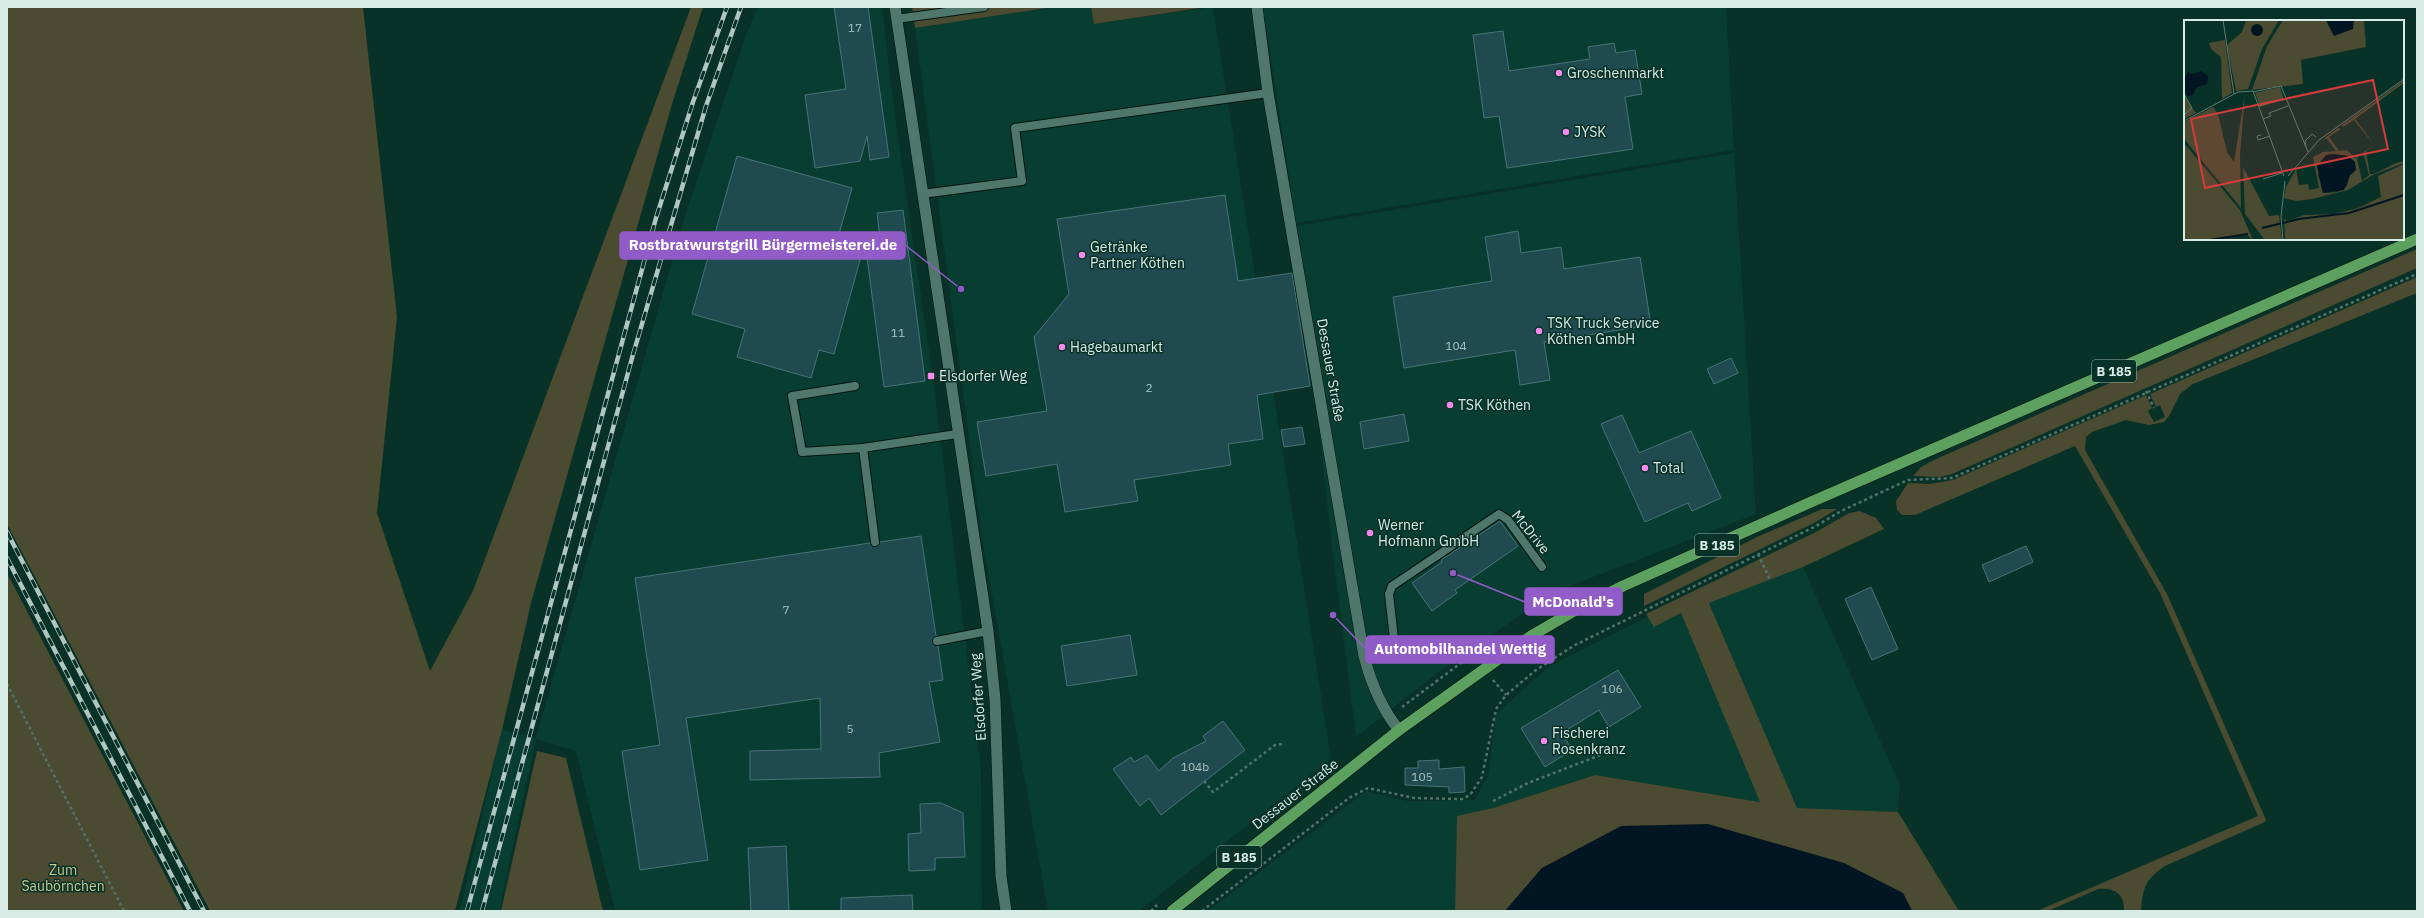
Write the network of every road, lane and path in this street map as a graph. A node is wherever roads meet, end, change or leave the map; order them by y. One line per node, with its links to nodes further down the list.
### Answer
1 (895, 7): 5 (street, Elsdorfer Weg)
2 (984, 7): 4 (lane)
3 (1258, 7): 6 (street, Dessauer Straße)
4 (956, 9): 5 (lane)
5 (896, 19): 7 (street, Elsdorfer Weg)
6 (1268, 93): 7 (lane); 23 (street, Dessauer Straße)
7 (922, 194): 13 (street, Elsdorfer Weg)
8 (2417, 239): 23 (main road, Dessauer Straße / B 185)
9 (2417, 274): 11 (path)
10 (855, 386): 14 (lane)
11 (2146, 391): 12 (path); 16 (path)
12 (2154, 408)
13 (957, 434): 14 (lane); 19 (street, Elsdorfer Weg)
14 (863, 448): 15 (lane)
15 (875, 542)
16 (1758, 554): 18 (path); 31 (path)
17 (1542, 567): 21 (lane, McDrive)
18 (1770, 580)
19 (988, 631): 20 (lane); 29 (street, Elsdorfer Weg)
20 (937, 641)
21 (1395, 648)
22 (7, 684): 28 (path)
23 (1399, 730): 30 (main road, Dessauer Straße / B 185)
24 (1283, 744): 26 (path)
25 (1603, 754): 27 (path)
26 (1204, 781)
27 (1493, 800)
28 (124, 911)
29 (1006, 911)
30 (1172, 911)
31 (1202, 911)

